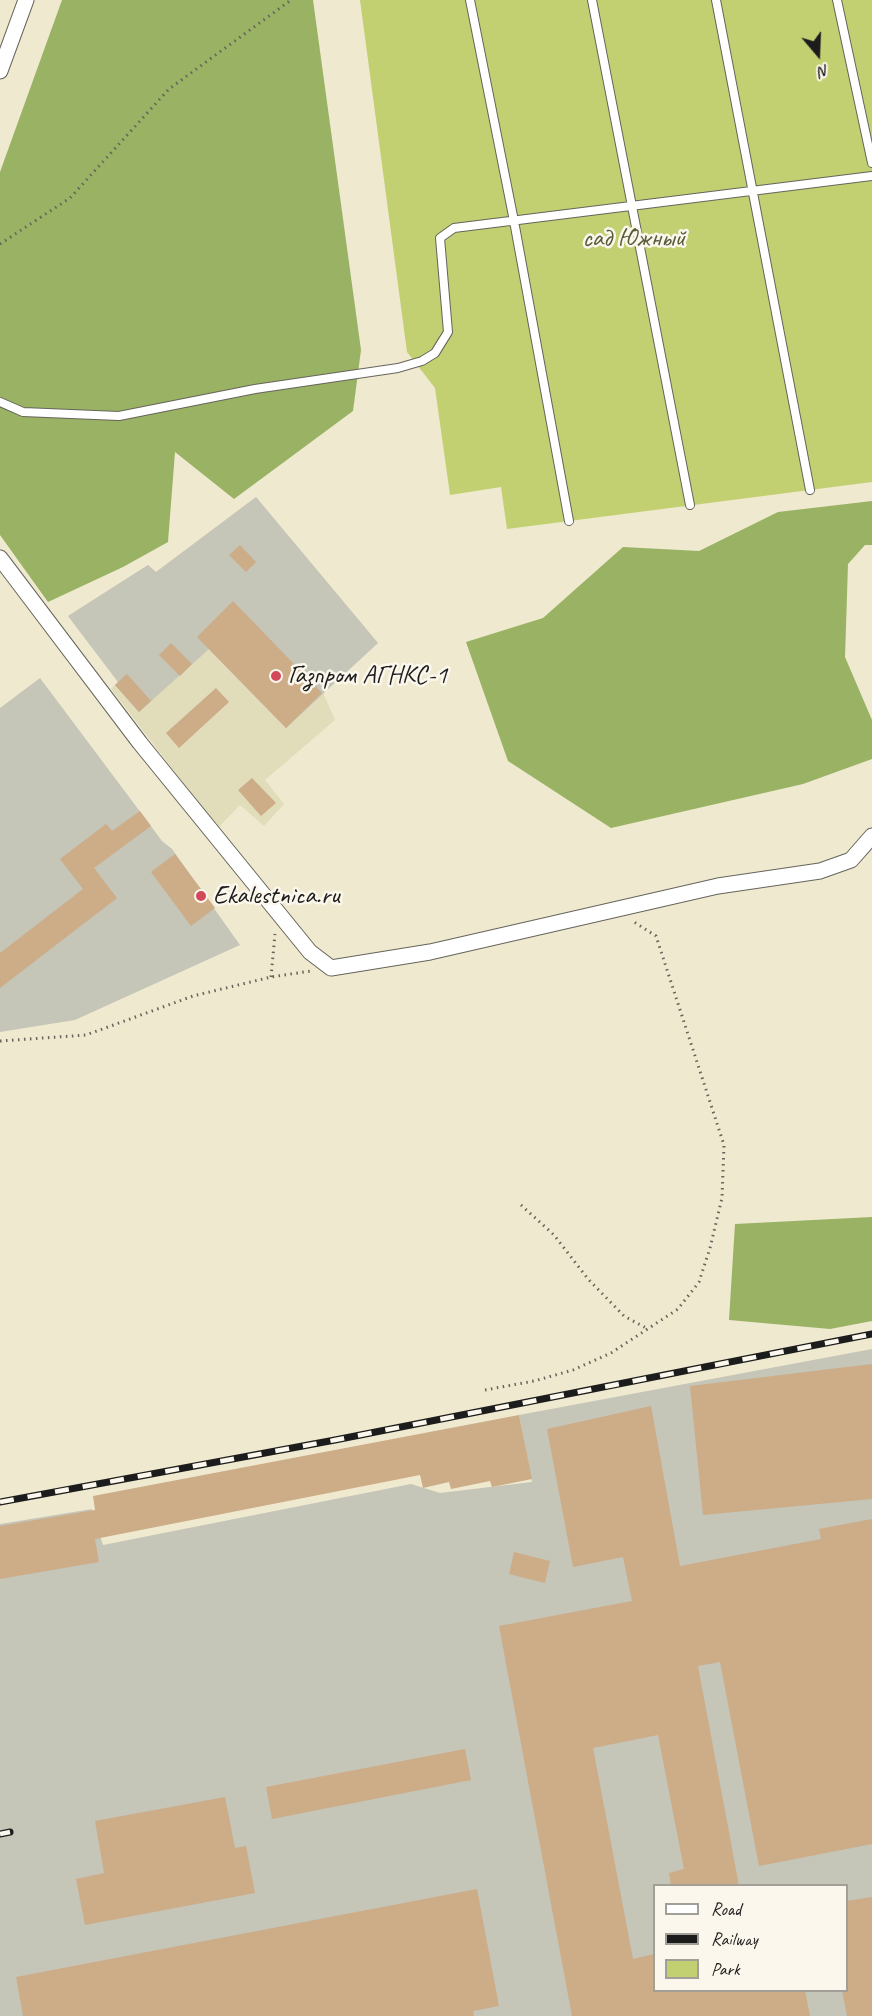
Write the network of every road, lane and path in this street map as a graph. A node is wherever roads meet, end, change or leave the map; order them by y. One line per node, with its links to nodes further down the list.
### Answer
1 (26, 0): 7 (street)
2 (291, 0): 13 (path)
3 (470, 0): 12 (lane)
4 (592, 0): 11 (lane)
5 (716, 0): 10 (lane)
6 (837, 0): 8 (lane)
7 (0, 71)
8 (872, 163)
9 (872, 176): 10 (lane)
10 (754, 191): 11 (lane); 15 (lane)
11 (633, 206): 12 (lane); 16 (lane)
12 (514, 221): 14 (lane); 17 (lane)
13 (0, 244)
14 (0, 402)
15 (810, 490)
16 (690, 505)
17 (569, 521)
18 (0, 558): 21 (street)
19 (872, 836): 20 (street)
20 (614, 910): 22 (street); 26 (path)
21 (277, 913): 22 (street); 23 (path)
22 (331, 968): 23 (path)
23 (271, 977): 24 (path)
24 (0, 1041)
25 (521, 1206): 26 (path)
26 (648, 1329): 27 (path)
27 (485, 1390)

